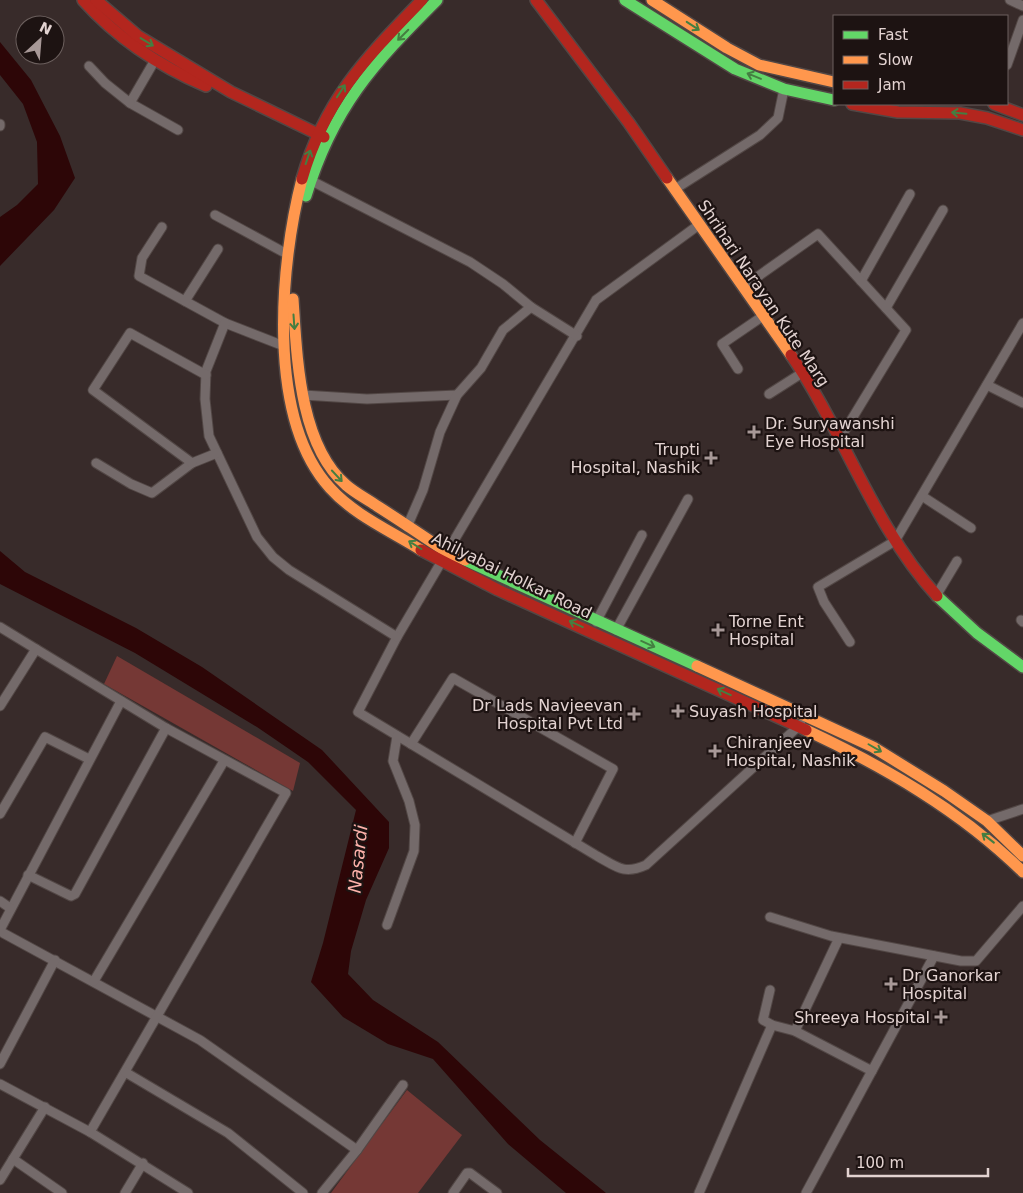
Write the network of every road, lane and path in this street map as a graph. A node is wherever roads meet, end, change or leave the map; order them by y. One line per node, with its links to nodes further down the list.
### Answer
1 (422, 0): 27 (main road, Ahilyabai Holkar Road, one-way to 1)
2 (437, 0): 27 (main road, Ahilyabai Holkar Road, one-way to 27)
3 (536, 0): 29 (main road, Shrihari Narayan Kute Marg)
4 (625, 0): 11 (main road)
5 (652, 0): 10 (main road, one-way to 10)
6 (1010, 0): 8 (street)
7 (95, 3): 12 (main road); 17 (main road, one-way to 17)
8 (1023, 6)
9 (1023, 20): 13 (street)
10 (718, 43): 11 (main road); 15 (main road)
11 (711, 53): 16 (main road, one-way to 11)
12 (155, 60): 17 (main road); 19 (street)
13 (1008, 61)
14 (89, 66): 19 (street)
15 (833, 82)
16 (784, 88): 18 (main road); 29 (street)
17 (231, 92): 27 (main road)
18 (833, 100)
19 (130, 103): 25 (street)
20 (858, 105): 24 (main road, one-way to 20)
21 (993, 105): 24 (street)
22 (996, 105): 23 (main road)
23 (1023, 115)
24 (987, 118): 26 (main road)
25 (178, 130)
26 (1023, 130)
27 (321, 135): 28 (main road, Ahilyabai Holkar Road)
28 (306, 178): 36 (main road, Ahilyabai Holkar Road); 40 (street); 52 (main road, Ahilyabai Holkar Road, one-way to 52)
29 (675, 188): 33 (main road, Shrihari Narayan Kute Marg)
30 (910, 194): 37 (street)
31 (943, 210): 41 (street)
32 (216, 215): 36 (street)
33 (700, 224): 38 (main road, Shrihari Narayan Kute Marg); 45 (street)
34 (162, 227): 39 (street)
35 (218, 249): 39 (street)
36 (287, 254): 46 (main road, Ahilyabai Holkar Road)
37 (861, 281): 38 (street); 41 (street)
38 (743, 287): 42 (main road, Shrihari Narayan Kute Marg)
39 (185, 301): 43 (street)
40 (531, 307): 45 (street); 53 (street)
41 (886, 308): 55 (street)
42 (763, 316): 47 (street); 48 (main road, Shrihari Narayan Kute Marg)
43 (225, 323): 46 (street); 49 (street)
44 (1023, 323): 50 (street)
45 (576, 336): 65 (street)
46 (284, 346): 65 (main road, Ahilyabai Holkar Road, one-way to 46)
47 (738, 369)
48 (802, 374): 51 (street); 55 (main road, Shrihari Narayan Kute Marg)
49 (206, 375): 56 (street); 58 (street)
50 (987, 385): 54 (street); 59 (street)
51 (769, 394)
52 (303, 395): 53 (street); 61 (main road, Ahilyabai Holkar Road, one-way to 61)
53 (457, 395): 61 (street)
54 (1023, 403)
55 (839, 440): 64 (main road, Shrihari Narayan Kute Marg)
56 (217, 453): 58 (street); 71 (street)
57 (96, 462): 58 (street)
58 (192, 463)
59 (922, 496): 62 (street); 64 (street)
60 (688, 499): 70 (street)
61 (407, 527): 65 (main road, Ahilyabai Holkar Road)
62 (972, 528)
63 (642, 535): 68 (street)
64 (895, 541): 67 (main road, Shrihari Narayan Kute Marg); 72 (street)
65 (444, 557): 68 (main road, Ahilyabai Holkar Road); 71 (street); 78 (main road, Ahilyabai Holkar Road, one-way to 65)
66 (958, 561): 67 (street)
67 (936, 596): 74 (main road, Shrihari Narayan Kute Marg)
68 (596, 622): 70 (main road, Ahilyabai Holkar Road)
69 (0, 628): 73 (street)
70 (616, 630): 77 (main road, Ahilyabai Holkar Road, one-way to 77)
71 (397, 637): 80 (street)
72 (850, 642)
73 (36, 648): 75 (street); 76 (street)
74 (1023, 666)
75 (2, 700)
76 (121, 701): 79 (street); 82 (street)
77 (807, 715): 78 (street); 86 (main road, Ahilyabai Holkar Road, one-way to 86)
78 (800, 727): 87 (street); 89 (main road, Ahilyabai Holkar Road, one-way to 78)
79 (166, 728): 83 (street); 90 (street)
80 (397, 736): 81 (street); 95 (street)
81 (411, 744): 87 (street); 87 (street)
82 (90, 759): 85 (street); 90 (street)
83 (224, 761): 99 (street); 101 (street)
84 (1023, 809): 86 (street)
85 (0, 814)
86 (987, 821): 88 (main road, Ahilyabai Holkar Road)
87 (575, 842)
88 (1023, 856)
89 (1023, 872)
90 (28, 875): 93 (street)
91 (0, 902): 93 (street)
92 (1023, 906): 97 (street)
93 (10, 908): 98 (street)
94 (770, 917): 96 (street)
95 (387, 925)
96 (839, 938): 97 (street); 103 (street)
97 (934, 956): 105 (street)
98 (55, 960): 99 (street); 104 (street)
99 (94, 981): 101 (street)
100 (770, 990): 102 (street)
101 (157, 1018): 106 (street); 111 (street)
102 (772, 1025): 103 (street); 122 (street)
103 (795, 1031): 105 (street)
104 (0, 1064)
105 (872, 1071): 123 (street)
106 (125, 1072): 110 (street); 118 (street)
107 (0, 1084): 109 (street)
108 (403, 1084): 111 (street)
109 (44, 1107): 110 (street); 112 (street)
110 (90, 1132): 113 (street)
111 (356, 1150): 119 (street)
112 (13, 1159): 114 (street); 115 (street)
113 (143, 1163): 116 (street); 117 (street)
114 (0, 1180)
115 (62, 1193)
116 (125, 1193)
117 (188, 1193)
118 (303, 1193)
119 (322, 1193)
120 (453, 1193): 121 (street)
121 (497, 1193)
122 (699, 1193)
123 (806, 1193)

